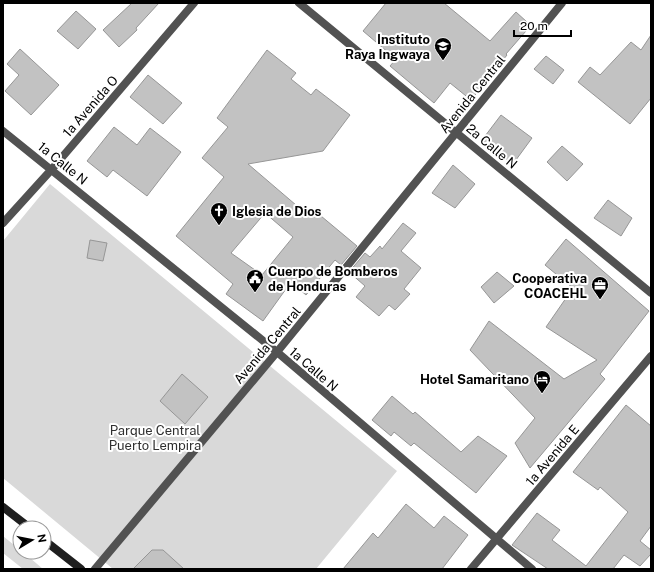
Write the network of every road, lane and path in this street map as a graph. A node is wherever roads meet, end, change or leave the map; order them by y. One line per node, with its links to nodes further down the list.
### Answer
1 (194, 3): 6 (street, 1a Avenida O)
2 (299, 3): 5 (street, 2a Calle N)
3 (562, 3): 5 (street, Avenida Central)
4 (3, 131): 6 (street, 1a Calle N)
5 (457, 132): 8 (street, 2a Calle N); 9 (street, Avenida Central)
6 (52, 169): 7 (street, 1a Avenida O); 9 (street, 1a Calle N)
7 (3, 223)
8 (651, 293)
9 (277, 352): 13 (street, 1a Calle N); 16 (street, Avenida Central)
10 (651, 356): 13 (street, 1a Avenida E)
11 (3, 507): 12 (street)
12 (20, 520)
13 (496, 540): 17 (street, 1a Avenida E); 18 (street, 1a Calle N)
14 (52, 546): 15 (street)
15 (81, 569)
16 (95, 569)
17 (471, 569)
18 (532, 569)

